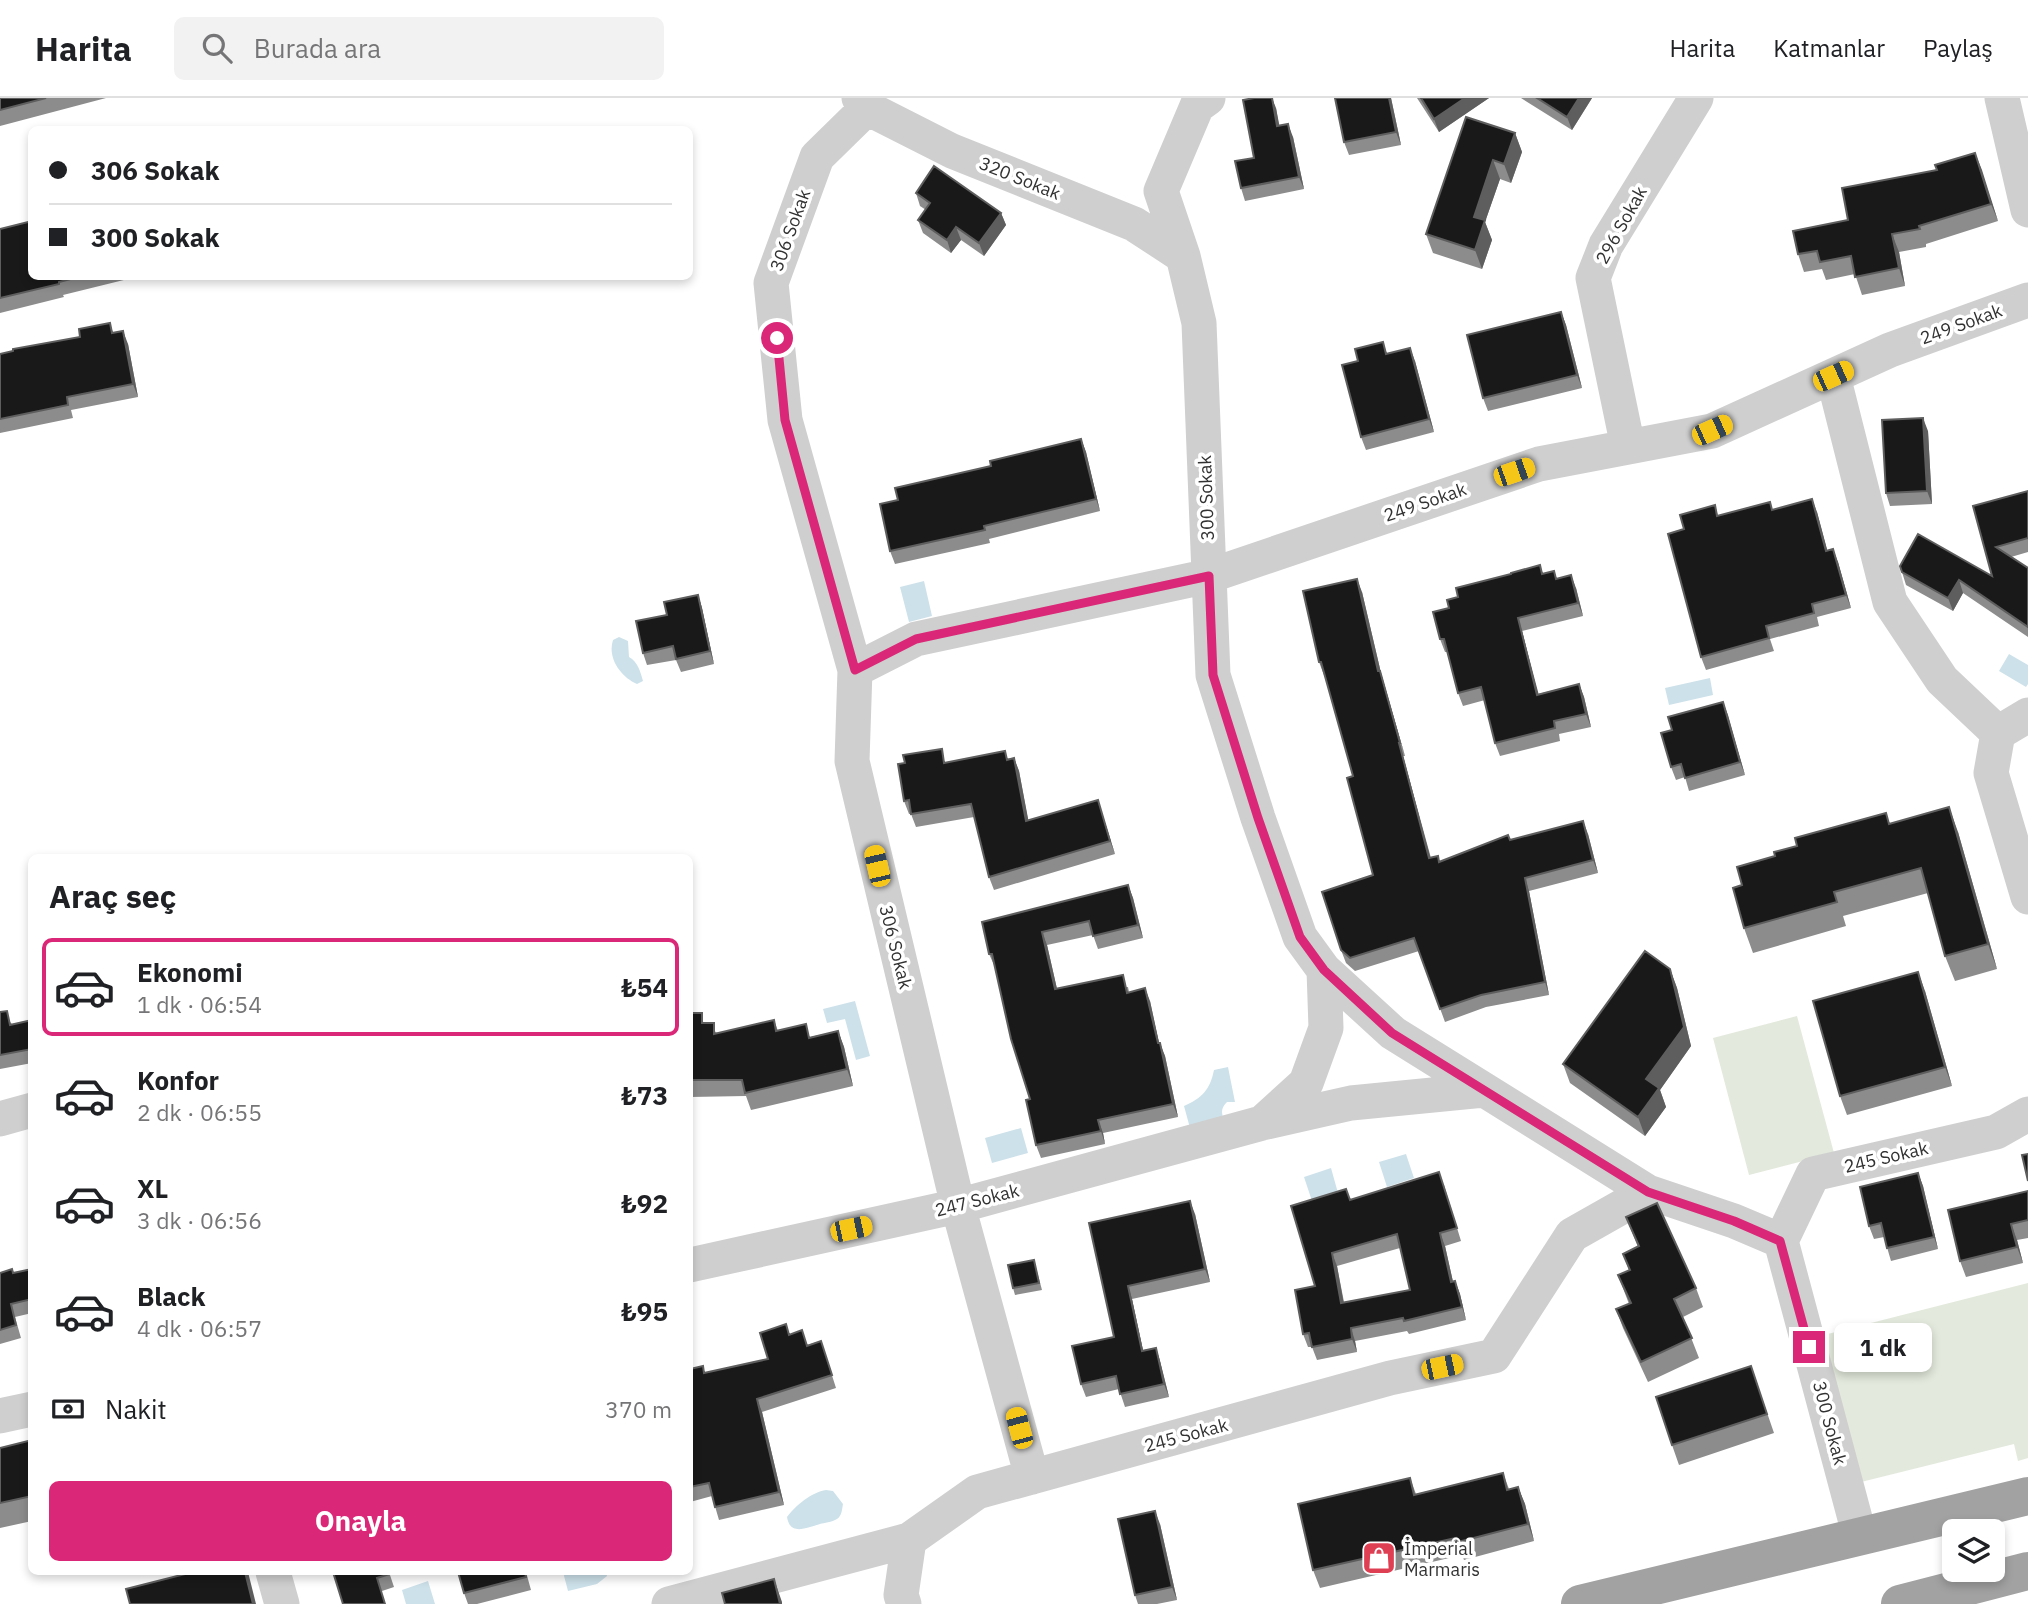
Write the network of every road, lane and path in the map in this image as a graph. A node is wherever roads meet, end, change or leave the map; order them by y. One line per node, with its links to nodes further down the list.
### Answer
1 (1208, 98): 6 (street, 300 Sokak)
2 (1696, 98): 9 (street, 296 Sokak)
3 (2002, 98): 5 (street)
4 (863, 103): 6 (street, 320 Sokak); 11 (street, 306 Sokak)
5 (2028, 209)
6 (1183, 256): 10 (street, 300 Sokak)
7 (2028, 300): 8 (street, 249 Sokak)
8 (1833, 376): 9 (street, 249 Sokak); 13 (street)
9 (1628, 447): 10 (street, 249 Sokak)
10 (1209, 576): 11 (street, 249 Sokak); 15 (street, 300 Sokak)
11 (855, 670): 22 (street, 306 Sokak)
12 (2028, 715): 13 (street)
13 (1998, 733): 14 (street)
14 (2028, 897)
15 (1324, 970): 16 (street, 300 Sokak); 20 (street, 247 Sokak)
16 (1484, 1090): 20 (street, 247 Sokak); 21 (street, 300 Sokak)
17 (28, 1111): 19 (street)
18 (2028, 1114): 23 (street, 245 Sokak)
19 (0, 1119)
20 (1262, 1123): 22 (street, 247 Sokak)
21 (1648, 1192): 23 (street, 300 Sokak); 27 (street, 245 Sokak)
22 (958, 1206): 24 (street, 247 Sokak); 27 (street, 306 Sokak)
23 (1780, 1241): 29 (street, 300 Sokak)
24 (693, 1264)
25 (28, 1410): 26 (street)
26 (0, 1416)
27 (1032, 1477): 30 (street, 245 Sokak)
28 (2028, 1496): 29 (highway)
29 (1860, 1536): 37 (highway)
30 (909, 1540): 35 (street, 245 Sokak); 36 (street)
31 (2028, 1571): 33 (highway)
32 (273, 1575): 34 (street)
33 (1920, 1602)
34 (282, 1604)
35 (668, 1604)
36 (904, 1604)
37 (1580, 1604)

